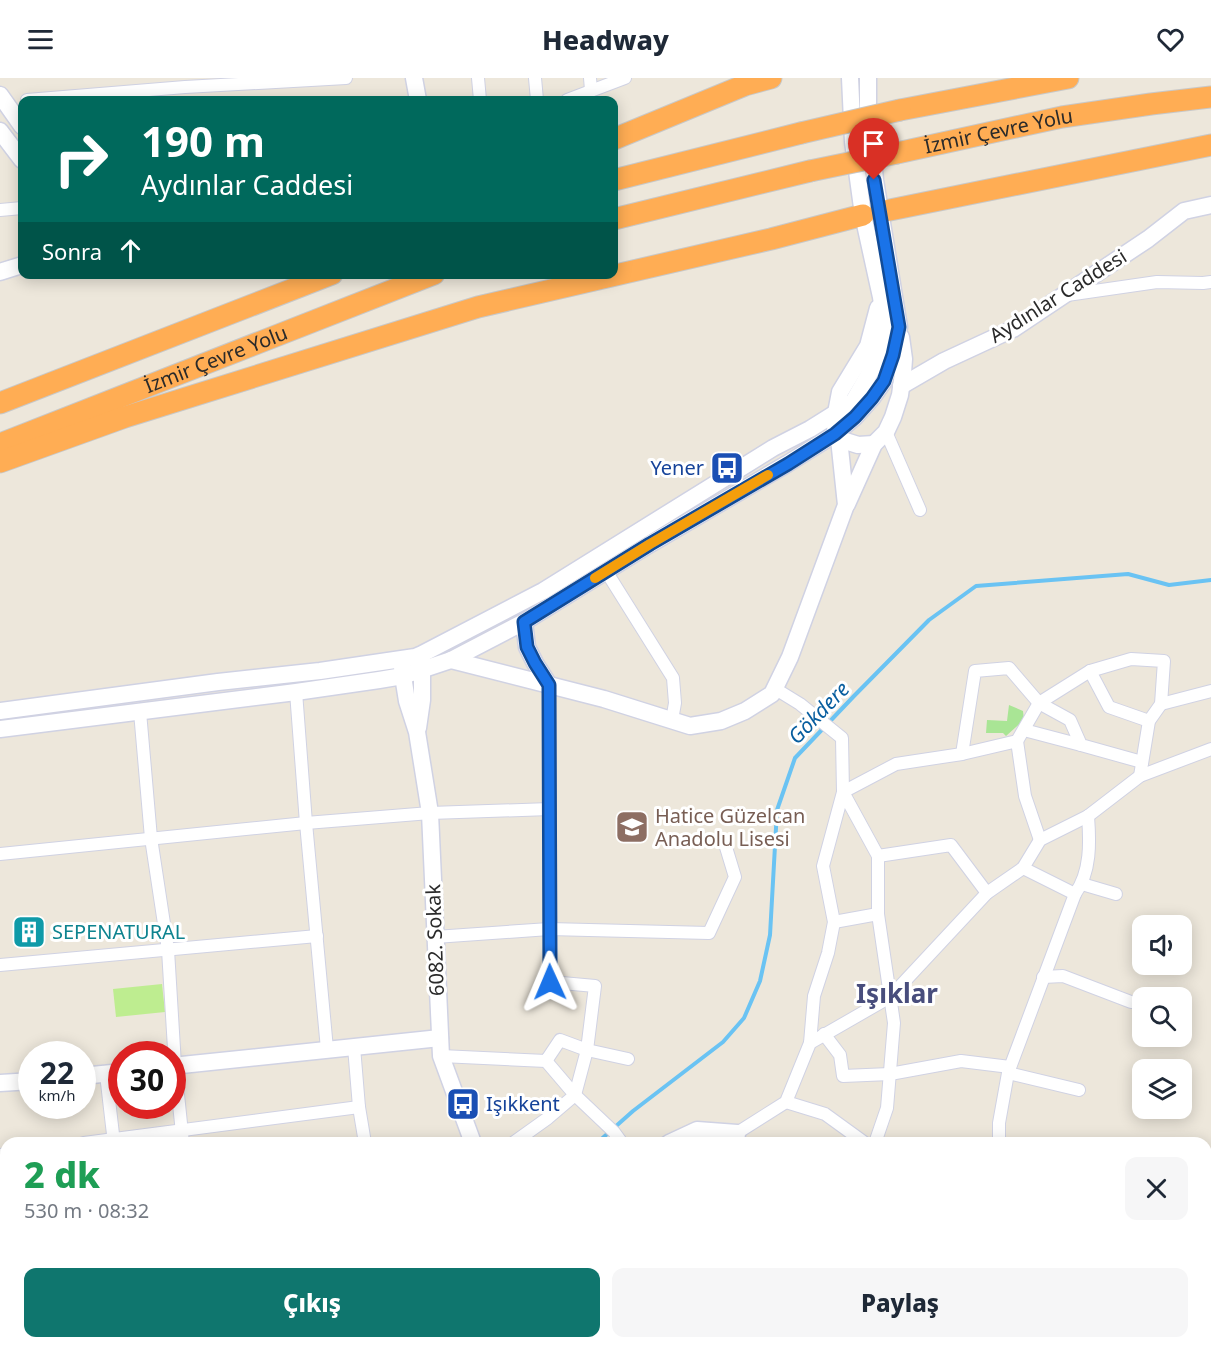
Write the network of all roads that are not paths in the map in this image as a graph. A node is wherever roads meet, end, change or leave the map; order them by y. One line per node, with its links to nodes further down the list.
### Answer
1 (346, 78): 11 (street)
2 (414, 78): 14 (main road)
3 (478, 78): 15 (street)
4 (535, 78): 16 (street)
5 (625, 78): 12 (street)
6 (771, 78): 10 (highway)
7 (850, 78): 30 (main road)
8 (868, 78): 30 (main road)
9 (1068, 78): 26 (highway, İzmir Çevre Yolu, bridge)
10 (752, 81): 23 (highway)
11 (185, 82): 13 (street)
12 (590, 84): 17 (street)
13 (67, 96)
14 (417, 96)
15 (480, 96)
16 (537, 96)
17 (573, 96)
18 (1211, 97): 31 (highway, İzmir Çevre Yolu, bridge)
19 (2, 99): 20 (street); 21 (main road)
20 (18, 100)
21 (18, 121)
22 (0, 131): 25 (main road)
23 (618, 137)
24 (1211, 145): 30 (highway)
25 (13, 154)
26 (618, 179)
27 (1211, 205): 40 (main road, Aydınlar Caddesi)
28 (18, 208): 29 (street)
29 (0, 210)
30 (871, 214): 34 (highway); 41 (main road); 45 (main road)
31 (618, 218)
32 (18, 266): 33 (main road)
33 (0, 272)
34 (618, 275)
35 (284, 279): 42 (highway)
36 (319, 279): 42 (highway, İzmir Çevre Yolu)
37 (421, 279): 48 (highway, İzmir Çevre Yolu)
38 (599, 279): 49 (highway)
39 (1211, 282): 40 (street)
40 (1063, 296): 43 (main road, Aydınlar Caddesi)
41 (899, 327): 43 (main road); 46 (main road)
42 (182, 333): 44 (highway, İzmir Çevre Yolu)
43 (901, 386): 47 (main road)
44 (0, 403)
45 (836, 413): 46 (main road); 56 (main road)
46 (837, 436): 47 (main road); 50 (main road); 52 (main road)
47 (880, 438): 50 (main road); 51 (street)
48 (0, 444)
49 (0, 462)
50 (846, 505): 60 (main road)
51 (920, 510)
52 (606, 572): 53 (main road); 67 (street)
53 (524, 622): 55 (main road); 59 (main road)
54 (402, 658): 56 (main road); 58 (main road); 65 (main road)
55 (451, 660): 56 (main road); 59 (main road)
56 (422, 662): 58 (main road); 71 (main road)
57 (1090, 671): 63 (street); 64 (street); 68 (street)
58 (403, 676): 62 (main road); 71 (main road)
59 (549, 685): 67 (main road); 79 (street)
60 (774, 688): 67 (main road); 78 (street)
61 (1211, 691): 64 (street)
62 (296, 692): 66 (main road); 82 (street)
63 (1040, 703): 70 (street); 73 (street); 75 (street)
64 (1161, 704): 68 (street)
65 (0, 711)
66 (140, 712): 69 (main road); 83 (street)
67 (672, 720)
68 (1149, 721): 76 (street)
69 (0, 729)
70 (1024, 730): 72 (street); 73 (street)
71 (417, 732): 80 (main road, 6082. Sokak)
72 (1017, 741): 75 (street); 84 (street)
73 (1081, 745): 76 (street)
74 (1211, 749): 77 (street)
75 (962, 754): 78 (street)
76 (1142, 762): 77 (street)
77 (1140, 776): 81 (street)
78 (843, 792): 87 (street); 93 (street)
79 (550, 809): 80 (street); 94 (street)
80 (430, 813): 82 (street); 96 (main road, 6082. Sokak)
81 (1088, 816): 84 (street); 89 (street)
82 (306, 823): 83 (street); 95 (street)
83 (151, 838): 86 (street); 97 (street)
84 (1040, 840): 88 (street)
85 (725, 844): 94 (street)
86 (0, 854)
87 (878, 856): 90 (street); 92 (street)
88 (1023, 868): 89 (street); 90 (street)
89 (1079, 889): 91 (street); 99 (street)
90 (987, 893): 100 (street)
91 (1116, 894)
92 (878, 914): 93 (street); 100 (street)
93 (834, 922): 105 (street)
94 (549, 929): 96 (street); 108 (street)
95 (317, 936): 97 (street); 107 (street)
96 (435, 937): 103 (main road, 6082. Sokak)
97 (168, 950): 98 (street); 104 (street)
98 (0, 965)
99 (1043, 977): 101 (street); 113 (street)
100 (890, 997): 102 (street); 114 (street)
101 (1131, 1002)
102 (824, 1034): 105 (street); 114 (street)
103 (440, 1038): 106 (main road); 109 (main road, 6082. Sokak)
104 (173, 1041)
105 (810, 1043): 119 (street)
106 (354, 1047): 107 (main road); 120 (street)
107 (327, 1049): 112 (main road)
108 (587, 1050): 110 (street); 111 (street); 118 (street)
109 (441, 1056): 111 (street); 126 (main road, 6082. Sokak)
110 (628, 1059)
111 (546, 1061): 118 (street)
112 (186, 1065)
113 (1009, 1070): 114 (street); 117 (street); 134 (street)
114 (890, 1074): 133 (street)
115 (18, 1082): 116 (main road)
116 (0, 1083)
117 (1079, 1090)
118 (576, 1095): 127 (street); 128 (street)
119 (786, 1102): 131 (street); 132 (street)
120 (359, 1107): 124 (street); 125 (street)
121 (113, 1119): 123 (street)
122 (180, 1119): 124 (street)
123 (113, 1137)
124 (182, 1137)
125 (364, 1137)
126 (471, 1137)
127 (521, 1137)
128 (618, 1137)
129 (682, 1137): 130 (main road)
130 (732, 1137)
131 (738, 1137)
132 (857, 1137)
133 (877, 1137)
134 (999, 1137)

